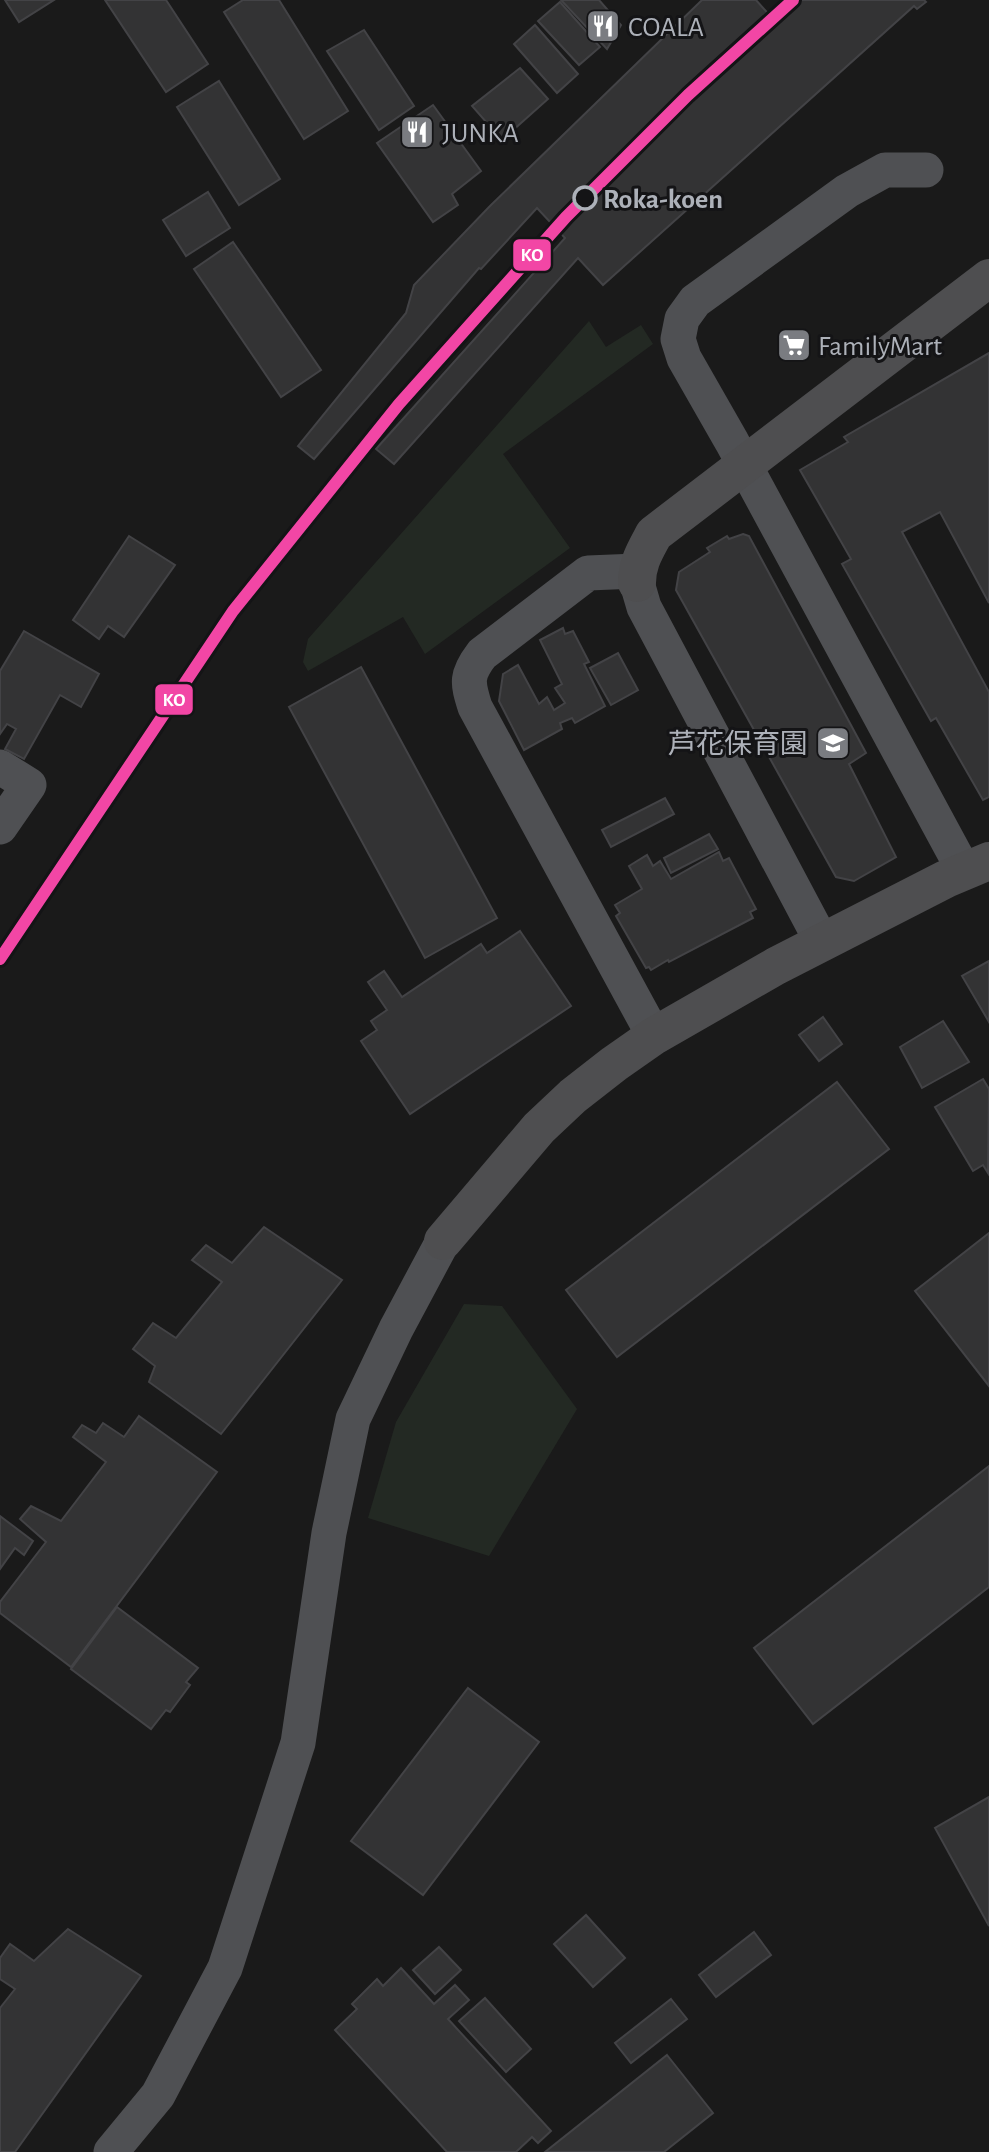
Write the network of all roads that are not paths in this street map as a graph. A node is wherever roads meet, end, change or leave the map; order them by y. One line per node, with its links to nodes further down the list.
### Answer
1 (926, 170): 3 (street)
2 (989, 278): 3 (street)
3 (745, 466): 4 (street); 7 (street)
4 (637, 577): 8 (street); 9 (street)
5 (0, 767): 6 (street)
6 (0, 827)
7 (976, 866): 8 (street)
8 (822, 942): 9 (street)
9 (654, 1036): 10 (street)
10 (443, 1241): 11 (street)
11 (111, 2152)

